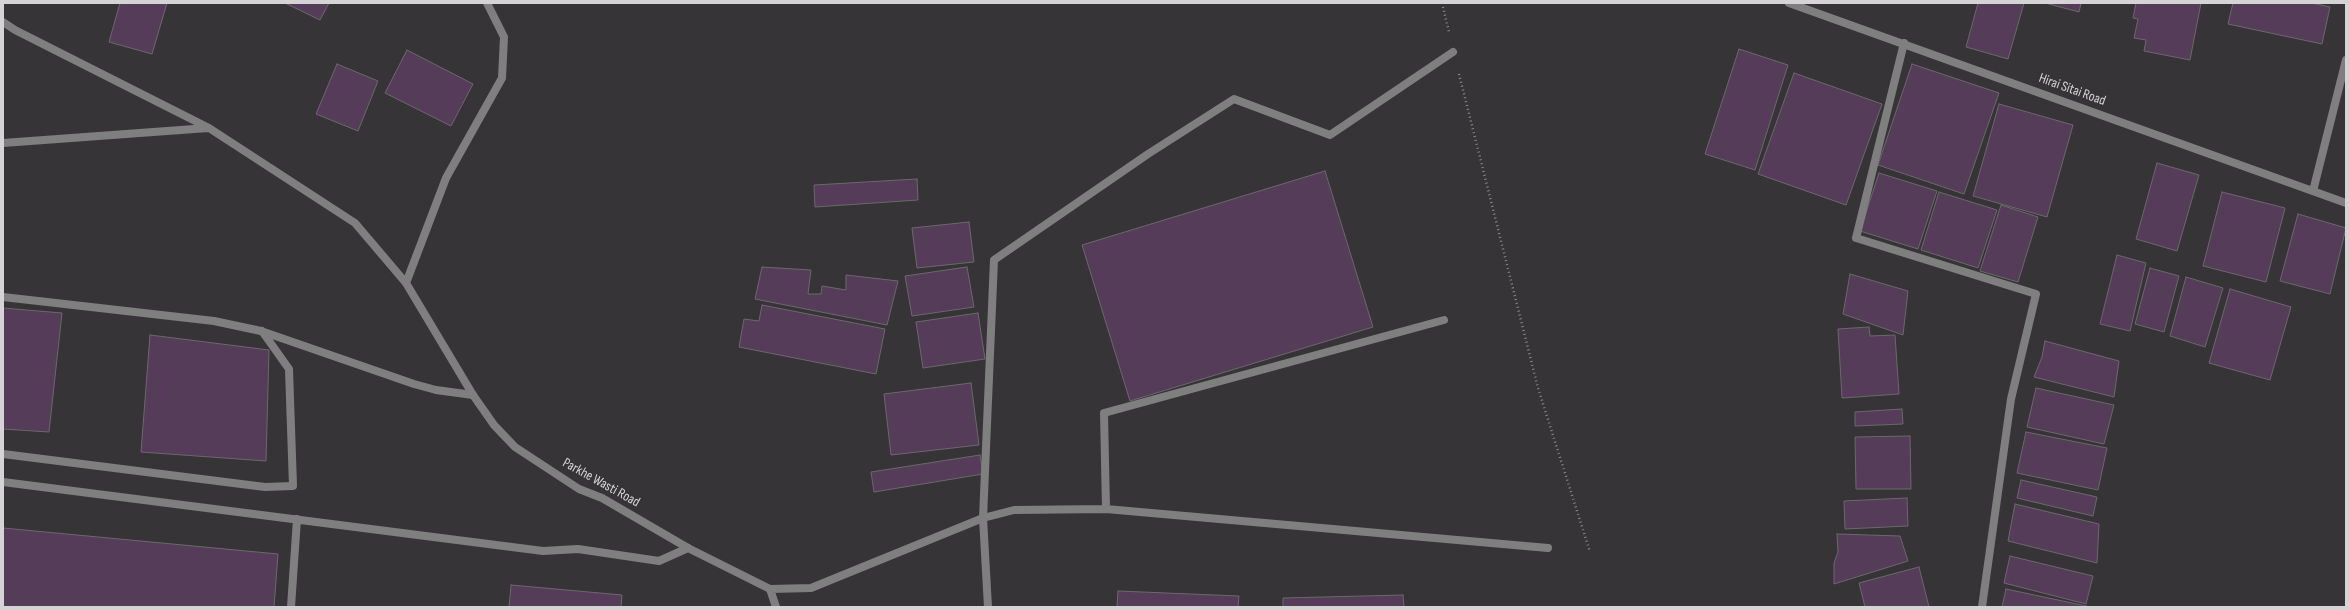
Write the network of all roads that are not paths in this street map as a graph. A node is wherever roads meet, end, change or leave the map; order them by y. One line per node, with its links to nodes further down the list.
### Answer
1 (487, 3): 11 (street)
2 (1789, 3): 4 (street, Hirai Sitai Road)
3 (3, 22): 7 (street, Parkhe Wasti Road)
4 (1904, 43): 9 (street, Hirai Sitai Road); 27 (street)
5 (1453, 52): 19 (street)
6 (2346, 60): 9 (street)
7 (209, 128): 8 (street); 11 (street, Parkhe Wasti Road)
8 (3, 143)
9 (2313, 191): 10 (street, Hirai Sitai Road)
10 (2346, 203)
11 (406, 283): 15 (street, Parkhe Wasti Road)
12 (3, 298): 14 (street)
13 (1444, 320): 18 (street)
14 (261, 331): 15 (street); 16 (street)
15 (473, 395): 21 (street, Parkhe Wasti Road)
16 (3, 454)
17 (3, 482): 20 (street)
18 (1106, 509): 19 (street); 22 (street)
19 (983, 518): 23 (street); 26 (street)
20 (297, 519): 21 (street); 24 (street)
21 (688, 548): 23 (street, Parkhe Wasti Road)
22 (1548, 548)
23 (770, 589): 25 (street)
24 (291, 607)
25 (776, 607)
26 (988, 607)
27 (1982, 607)

